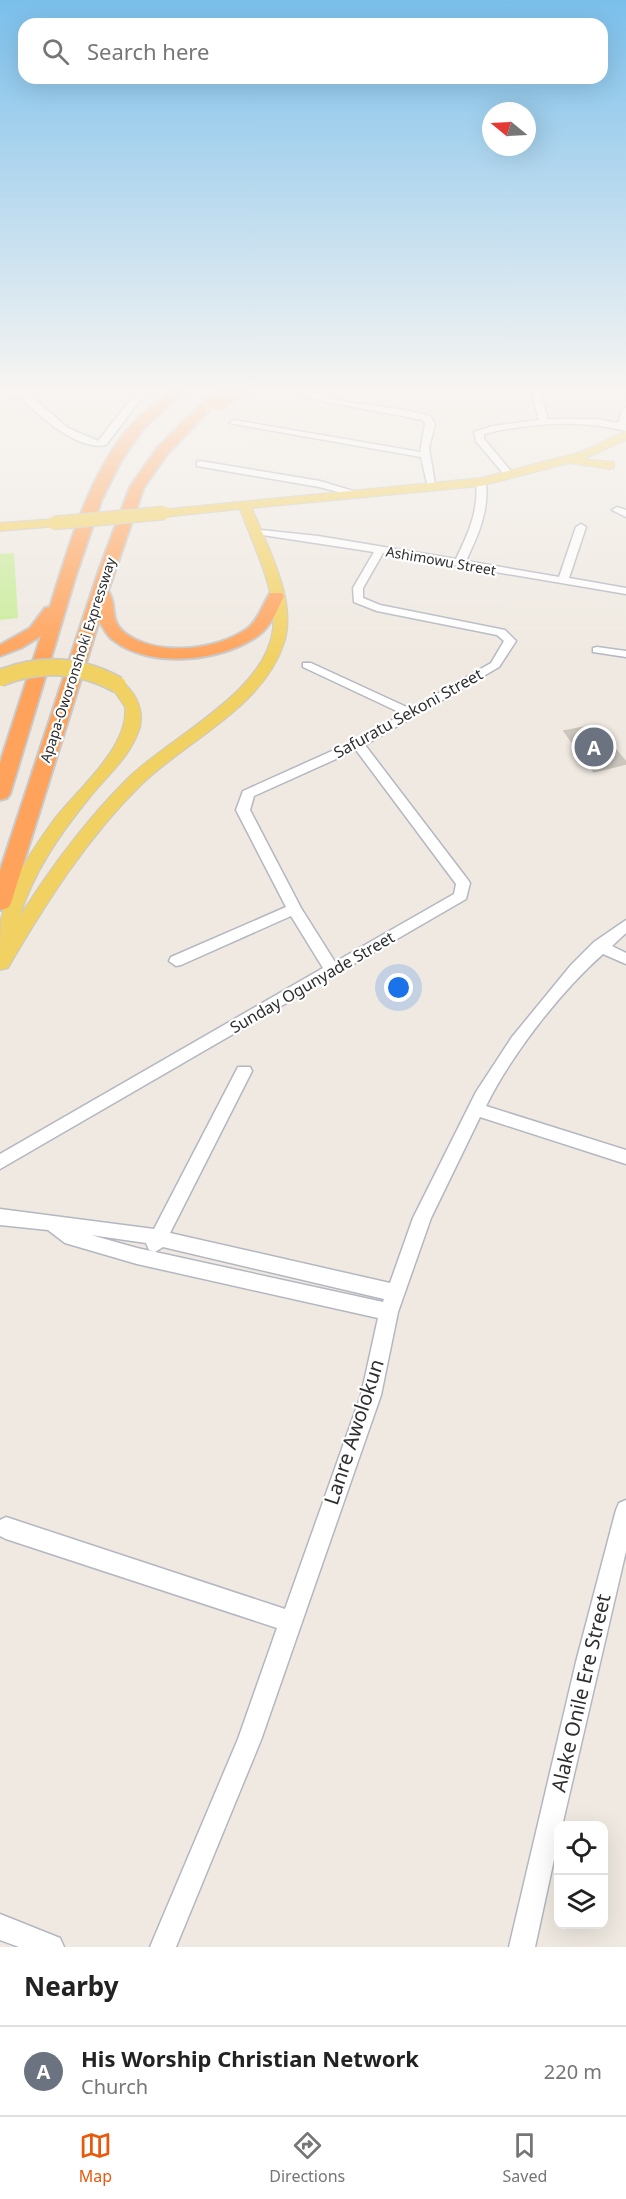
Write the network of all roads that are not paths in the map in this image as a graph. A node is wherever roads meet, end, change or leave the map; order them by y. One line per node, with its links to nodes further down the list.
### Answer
1 (106, 478): 17 (highway)
2 (143, 478): 16 (highway, Apapa-Oworonshoki Expressway)
3 (283, 478): 8 (street)
4 (430, 478): 7 (street)
5 (501, 478): 6 (main road)
6 (481, 482): 7 (main road); 15 (street)
7 (433, 488): 8 (main road)
8 (358, 494): 9 (main road)
9 (250, 504): 10 (main road); 11 (main road)
10 (198, 510): 11 (main road); 12 (main road, bridge)
11 (254, 526): 14 (street, Ashimowu Street); 20 (main road)
12 (0, 527)
13 (581, 527): 18 (street)
14 (380, 550): 15 (street, Ashimowu Street); 26 (street, Safuratu Sekoni Street)
15 (459, 564): 18 (street, Ashimowu Street)
16 (107, 570): 20 (highway); 29 (highway, Apapa-Oworonshoki Expressway)
17 (68, 575): 22 (highway); 28 (highway)
18 (563, 581): 19 (street, Ashimowu Street)
19 (626, 591)
20 (276, 596): 35 (main road)
21 (597, 650): 23 (street)
22 (0, 651)
23 (626, 654)
24 (307, 665): 26 (street)
25 (0, 678): 35 (main road, bridge)
26 (412, 714): 27 (street, Safuratu Sekoni Street)
27 (358, 744): 30 (street, Safuratu Sekoni Street); 36 (street, Sunday Ogunyade Street)
28 (0, 794)
29 (0, 903)
30 (294, 909): 34 (street); 36 (street, Safuratu Sekoni Street)
31 (626, 925): 32 (street, Lanre Awolokun)
32 (599, 946): 33 (street); 38 (street, Lanre Awolokun)
33 (626, 959)
34 (176, 961)
35 (0, 964)
36 (332, 970): 40 (street, Sunday Ogunyade Street)
37 (244, 1071): 43 (street)
38 (476, 1109): 39 (street); 45 (street, Lanre Awolokun)
39 (626, 1157)
40 (0, 1162)
41 (0, 1216): 42 (street)
42 (54, 1225): 43 (street); 44 (street)
43 (159, 1238): 44 (street); 45 (street)
44 (148, 1258): 45 (street)
45 (393, 1302): 48 (street, Lanre Awolokun)
46 (626, 1510): 52 (street, Alake Onile Ere Street)
47 (6, 1528): 48 (street)
48 (289, 1621): 51 (street, Lanre Awolokun)
49 (0, 1927): 50 (street)
50 (51, 1947)
51 (163, 1947)
52 (522, 1947)

